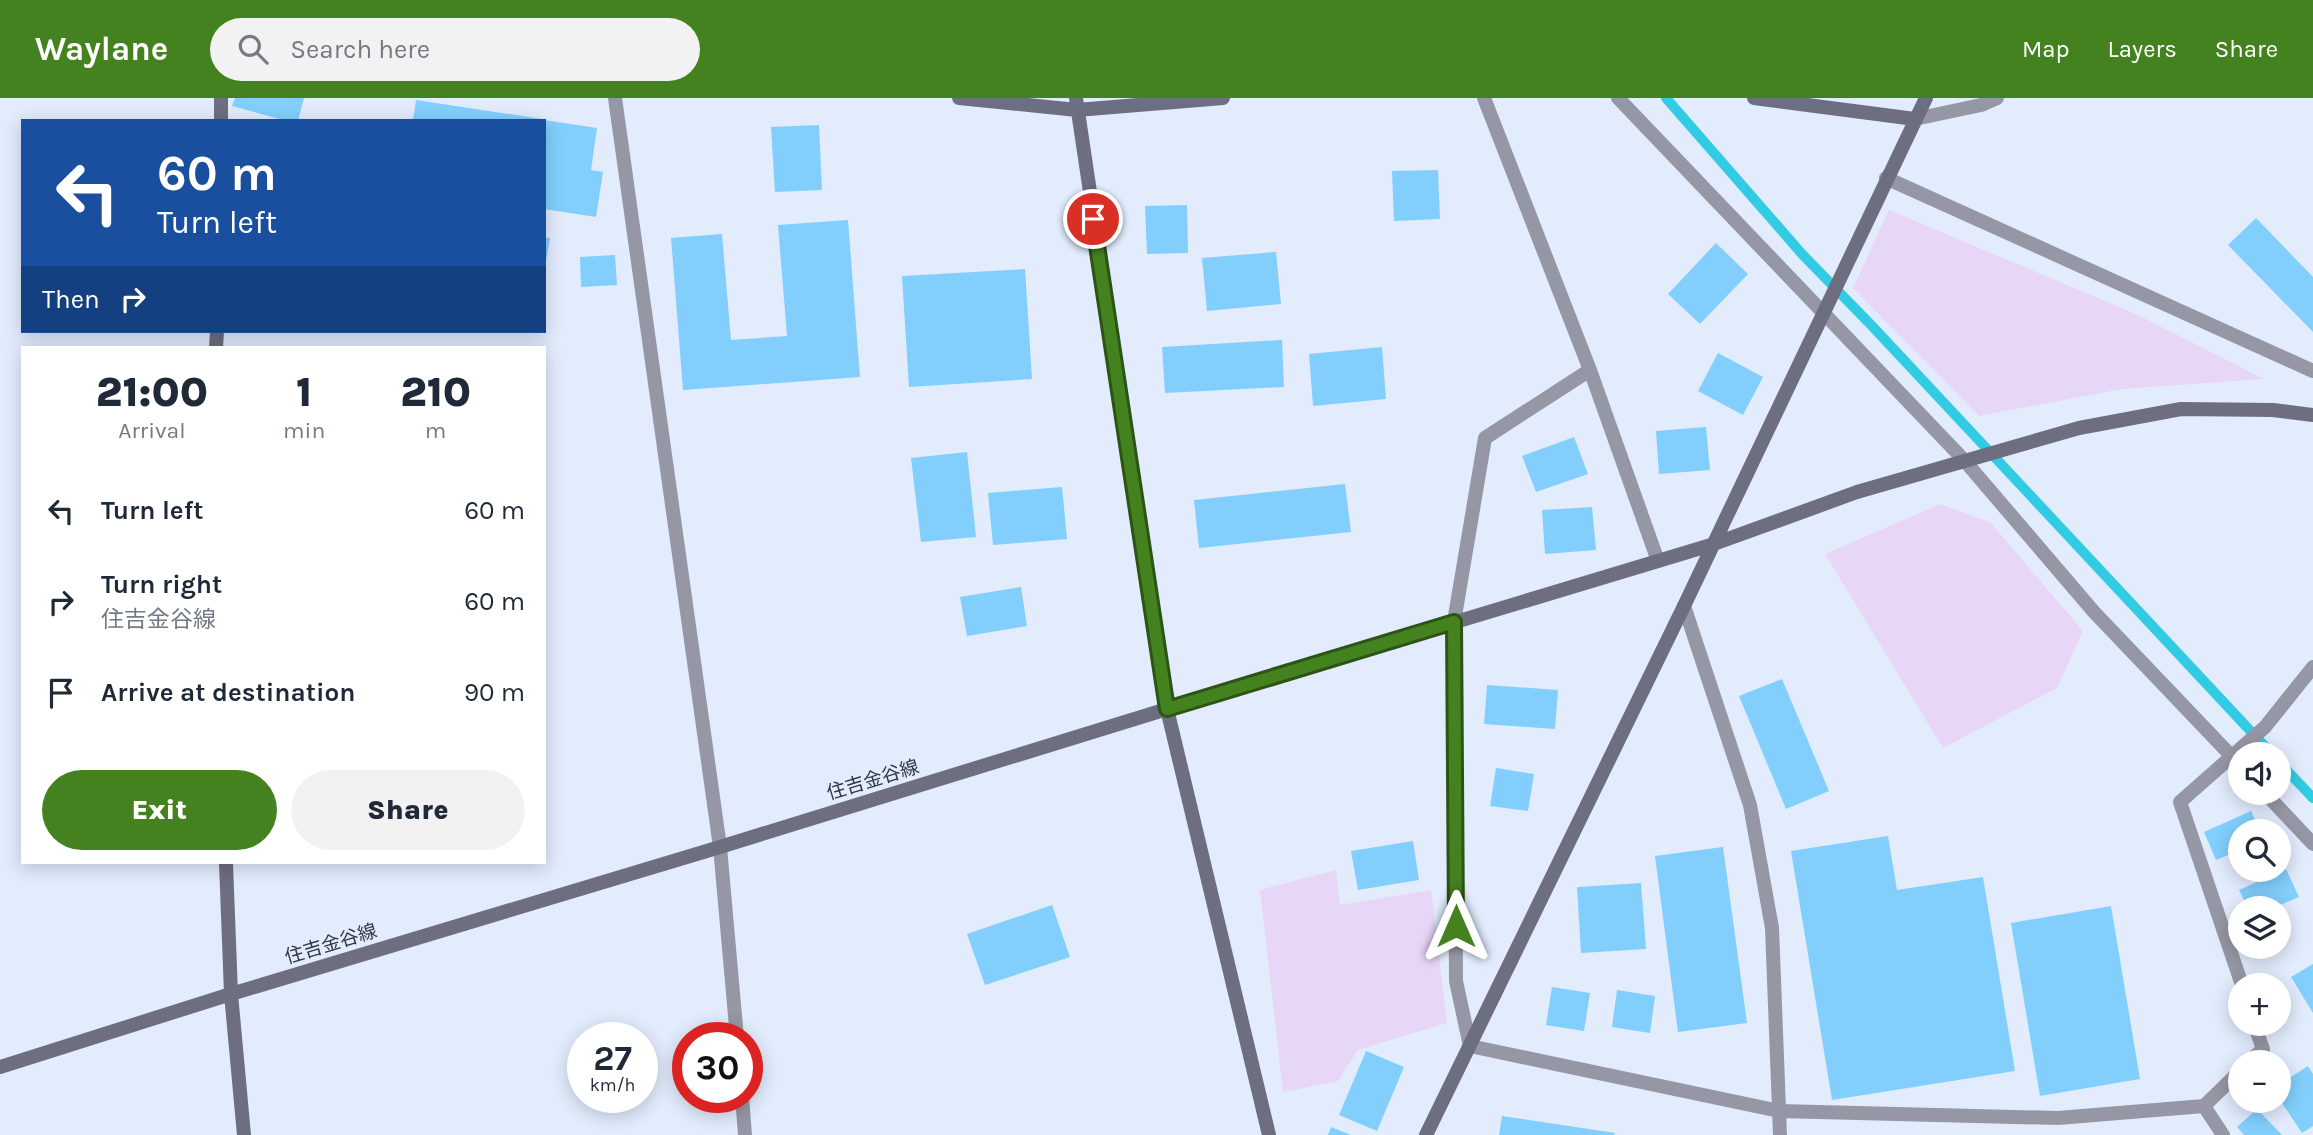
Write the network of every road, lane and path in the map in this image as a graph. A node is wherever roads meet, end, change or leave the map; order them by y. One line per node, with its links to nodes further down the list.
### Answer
1 (221, 98): 12 (street)
2 (615, 98): 30 (street)
3 (959, 98): 10 (street)
4 (1223, 98): 10 (street)
5 (1484, 98): 15 (street)
6 (1618, 98): 14 (street)
7 (1754, 98): 11 (street)
8 (1926, 98): 11 (street)
9 (1997, 98): 11 (street)
10 (1077, 104): 24 (street)
11 (1915, 118): 13 (street)
12 (221, 119)
13 (1886, 178): 14 (street); 16 (street)
14 (1827, 307): 18 (street); 19 (street)
15 (1590, 370): 20 (street); 22 (street)
16 (2313, 370)
17 (2313, 415): 18 (street, 住吉金谷線)
18 (1964, 460): 19 (street, 住吉金谷線); 26 (street)
19 (1711, 545): 20 (street, 住吉金谷線); 21 (street)
20 (1658, 561): 22 (street, 住吉金谷線)
21 (1684, 606): 35 (street); 39 (street)
22 (1454, 622): 24 (street, 住吉金谷線); 35 (street)
23 (2313, 667): 25 (street)
24 (1167, 709): 30 (street, 住吉金谷線); 43 (street)
25 (2252, 742)
26 (2228, 753)
27 (2228, 767): 32 (street)
28 (2276, 805): 29 (street)
29 (2313, 844)
30 (720, 847): 33 (street, 住吉金谷線); 34 (street)
31 (226, 864): 33 (street)
32 (2238, 973)
33 (231, 994): 36 (street, 住吉金谷線); 41 (street)
34 (736, 1022)
35 (1470, 1046): 39 (street); 44 (street)
36 (0, 1067)
37 (2228, 1083): 38 (street)
38 (2204, 1106): 39 (street); 46 (street)
39 (1779, 1111): 45 (street)
40 (743, 1113): 42 (street)
41 (244, 1135)
42 (745, 1135)
43 (1269, 1135)
44 (1426, 1135)
45 (1780, 1135)
46 (2223, 1135)

